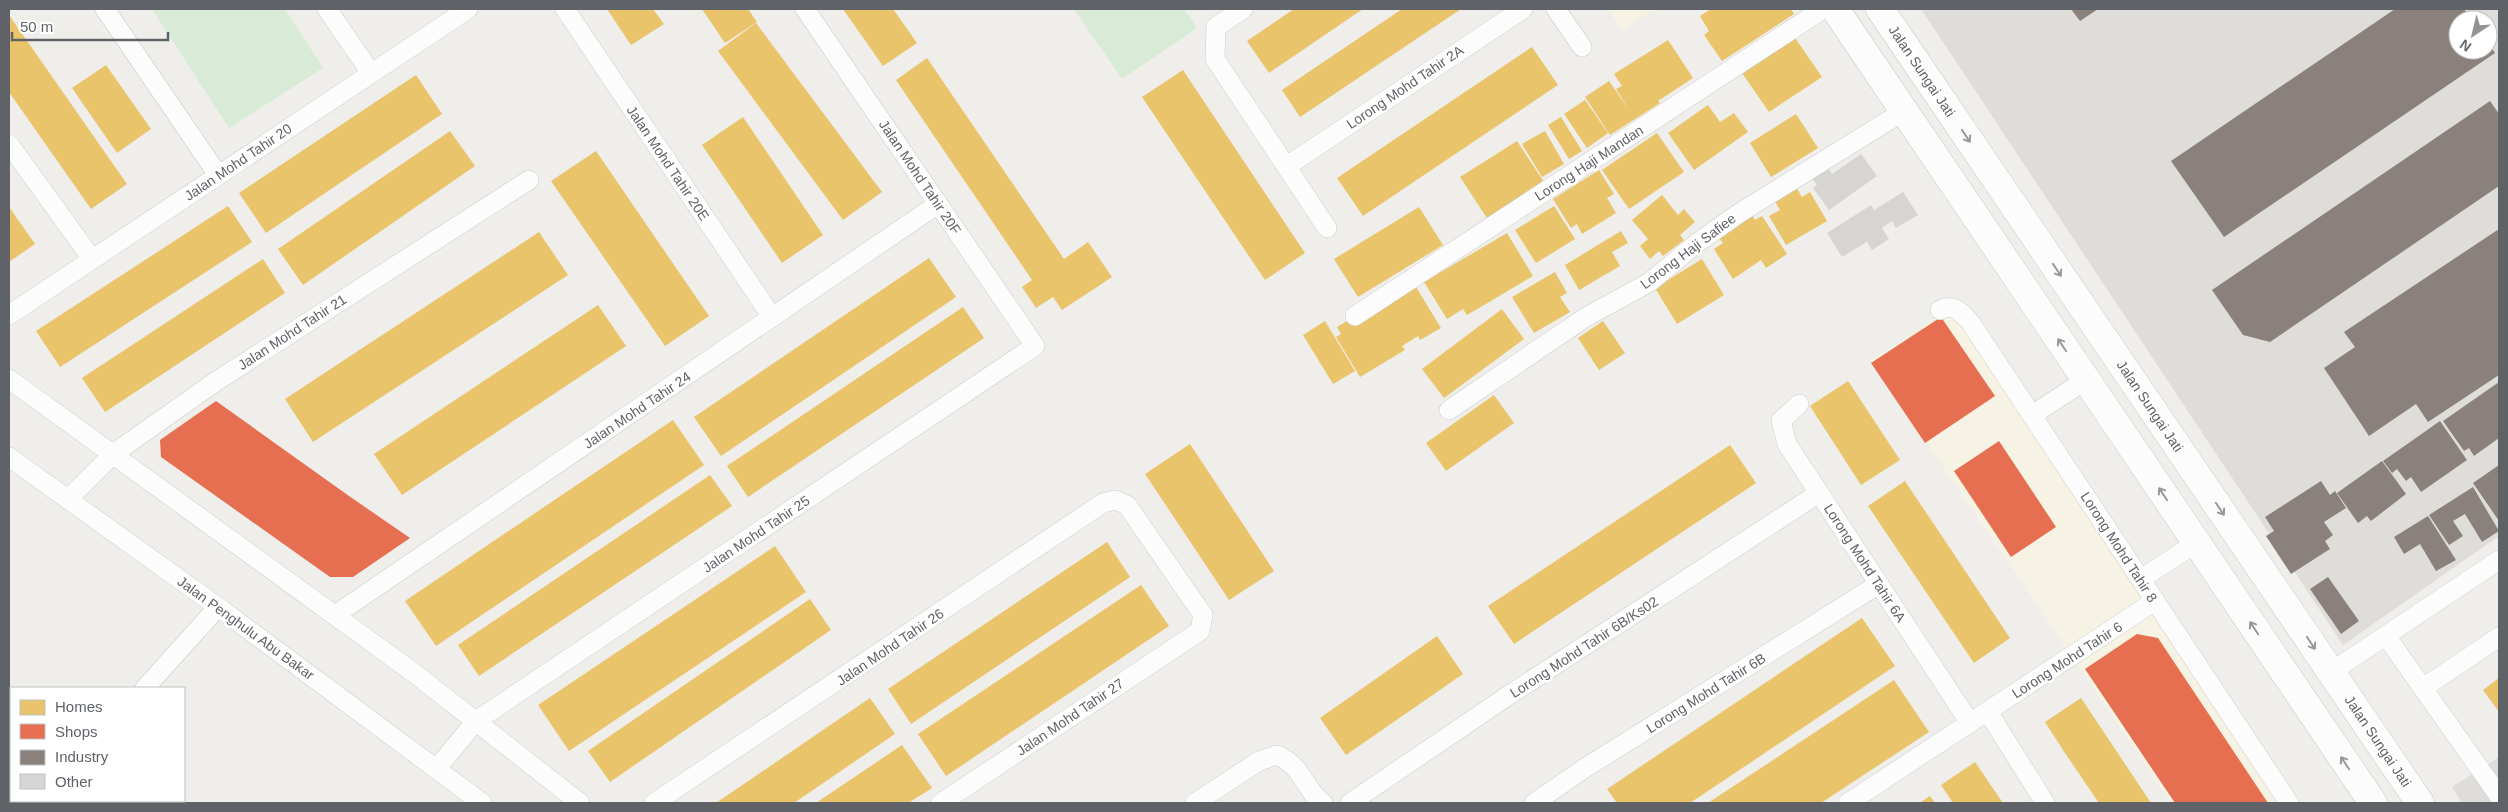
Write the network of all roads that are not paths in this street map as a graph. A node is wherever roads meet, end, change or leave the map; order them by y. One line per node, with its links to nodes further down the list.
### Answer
1 (104, 9): 17 (street)
2 (327, 9): 13 (street)
3 (565, 9): 25 (street, Jalan Mohd Tahir 20E)
4 (806, 9): 19 (street, Jalan Mohd Tahir 20F)
5 (1243, 9): 16 (street)
6 (1523, 9): 16 (street, Lorong Mohd Tahir 2A)
7 (1556, 9): 12 (street)
8 (1823, 9): 24 (street, Lorong Haji Mandan)
9 (1835, 9): 14 (main road)
10 (1880, 9): 46 (main road, Jalan Sungai Jati, one-way to 46)
11 (456, 12): 13 (street, Jalan Mohd Tahir 20)
12 (1582, 47)
13 (371, 73): 17 (street, Jalan Mohd Tahir 20)
14 (1904, 111): 28 (main road, one-way to 14); 30 (street, Lorong Haji Safiee)
15 (9, 144): 21 (street)
16 (1287, 166): 20 (street)
17 (218, 175): 21 (street, Jalan Mohd Tahir 20)
18 (529, 180): 32 (street, Jalan Mohd Tahir 21)
19 (938, 204): 25 (street, Jalan Mohd Tahir 24); 26 (street, Jalan Mohd Tahir 20F)
20 (1327, 228)
21 (92, 259): 23 (street, Jalan Mohd Tahir 20)
22 (1940, 310): 31 (street, Lorong Mohd Tahir 8)
23 (9, 315)
24 (1355, 316)
25 (772, 317): 42 (street, Jalan Mohd Tahir 24)
26 (1035, 346): 50 (street, Jalan Mohd Tahir 25)
27 (9, 379): 32 (street)
28 (2086, 380): 31 (street); 36 (main road, one-way to 28)
29 (1799, 404): 34 (street, Lorong Mohd Tahir 6A)
30 (1449, 410)
31 (2032, 415): 38 (street, Lorong Mohd Tahir 8)
32 (112, 454): 35 (street, Jalan Mohd Tahir 21); 42 (street)
33 (9, 457): 35 (street, Jalan Penghulu Abu Bakar)
34 (1819, 494): 39 (street, Lorong Mohd Tahir 6A); 59 (street, Lorong Mohd Tahir 6B/Ks02)
35 (68, 499): 41 (street, Jalan Penghulu Abu Bakar)
36 (2196, 543): 38 (street); 64 (main road, one-way to 36)
37 (2499, 560): 44 (street)
38 (2141, 579): 40 (street, Lorong Mohd Tahir 8)
39 (1879, 584): 49 (street, Lorong Mohd Tahir 6A); 60 (street, Lorong Mohd Tahir 6B)
40 (2155, 601): 49 (street, Lorong Mohd Tahir 6); 63 (street, Lorong Mohd Tahir 8)
41 (218, 607): 47 (street); 51 (street, Jalan Penghulu Abu Bakar)
42 (336, 615): 50 (street)
43 (1200, 631): 55 (street, Jalan Mohd Tahir 26); 56 (street, Jalan Mohd Tahir 27)
44 (2386, 636): 46 (street); 48 (street)
45 (2499, 637): 48 (street)
46 (2331, 672): 65 (main road, Jalan Sungai Jati)
47 (146, 687)
48 (2423, 688): 52 (street)
49 (1979, 717): 61 (street, Lorong Mohd Tahir 6); 62 (street, Lorong Mohd Tahir 6A)
50 (476, 721): 51 (street, Jalan Mohd Tahir 25); 54 (street)
51 (437, 768): 53 (street, Jalan Penghulu Abu Bakar)
52 (2499, 796)
53 (482, 803)
54 (580, 803)
55 (654, 803)
56 (941, 803)
57 (1196, 803): 58 (street)
58 (1323, 803)
59 (1350, 803)
60 (1534, 803)
61 (1848, 803)
62 (2045, 803)
63 (2289, 803)
64 (2372, 803)
65 (2420, 803)

